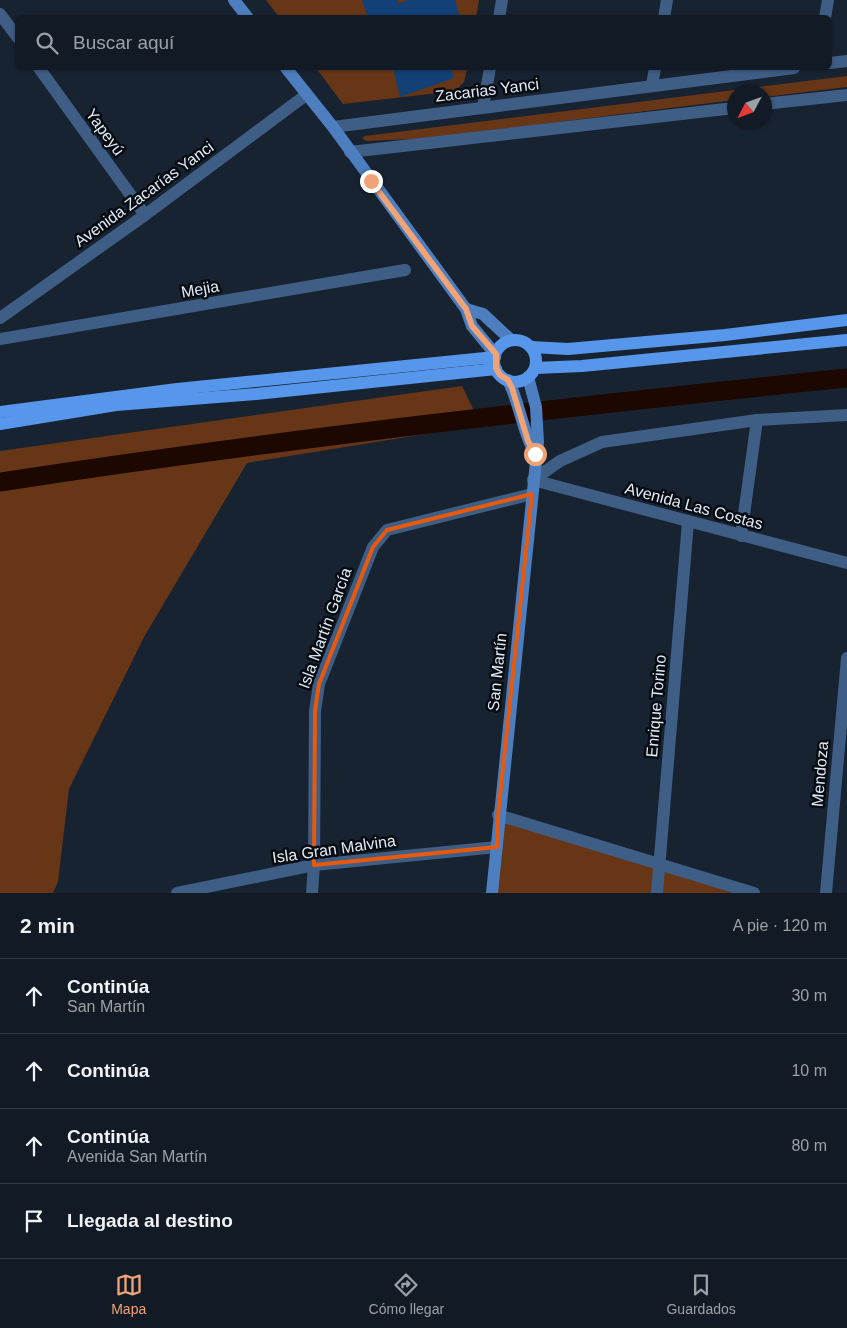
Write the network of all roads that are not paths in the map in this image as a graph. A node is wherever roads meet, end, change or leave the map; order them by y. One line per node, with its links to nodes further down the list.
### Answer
1 (234, 0): 6 (main road)
2 (502, 0): 7 (street)
3 (667, 0): 8 (street)
4 (828, 0): 9 (street)
5 (0, 14): 10 (street)
6 (246, 15)
7 (500, 15)
8 (664, 15)
9 (826, 15)
10 (15, 34)
11 (847, 60): 12 (street)
12 (832, 63)
13 (40, 70): 26 (street, Yapeyú)
14 (288, 70): 19 (main road)
15 (490, 70): 22 (street)
16 (655, 70): 18 (street)
17 (777, 70): 18 (street, Zacarias Yanci)
18 (652, 85): 22 (street, Zacarias Yanci)
19 (306, 94): 24 (main road); 26 (street, Avenida Zacarías Yanci)
20 (847, 95): 21 (street)
21 (772, 103)
22 (483, 107): 24 (street, Zacarias Yanci)
23 (727, 109): 25 (street)
24 (333, 127): 25 (main road)
25 (350, 152): 28 (main road)
26 (145, 215): 29 (street, Avenida Zacarías Yanci)
27 (405, 270): 31 (street, Mejia)
28 (466, 309): 32 (main road); 35 (main road)
29 (1, 316)
30 (847, 320): 34 (main road)
31 (0, 340)
32 (511, 340): 34 (main road); 35 (main road)
33 (847, 340): 36 (main road)
34 (531, 347): 36 (main road)
35 (495, 360): 37 (main road); 38 (main road); 41 (main road)
36 (532, 372): 37 (main road); 42 (main road, San Martín)
37 (508, 380): 42 (main road, San Martín)
38 (0, 412)
39 (847, 415): 40 (street)
40 (757, 420): 43 (street); 46 (street)
41 (0, 424)
42 (535, 454): 43 (main road, San Martín)
43 (533, 480): 44 (main road, San Martín); 45 (street, Avenida Las Costas)
44 (532, 494): 49 (main road, San Martín); 52 (street, Isla Martín García)
45 (688, 522): 46 (street, Avenida Las Costas); 51 (street, Enrique Torino)
46 (741, 536): 47 (street, Avenida Las Costas)
47 (847, 563)
48 (847, 658): 58 (street, Mendoza)
49 (498, 815): 50 (main road, San Martín); 51 (street)
50 (497, 847): 52 (street, Isla Gran Malvina); 55 (main road, San Martín)
51 (660, 864): 56 (street, Enrique Torino); 57 (street)
52 (314, 865): 53 (street, Isla Gran Malvina); 54 (street, Isla Martín García)
53 (177, 893)
54 (312, 893)
55 (492, 893)
56 (657, 893)
57 (754, 893)
58 (826, 893)

